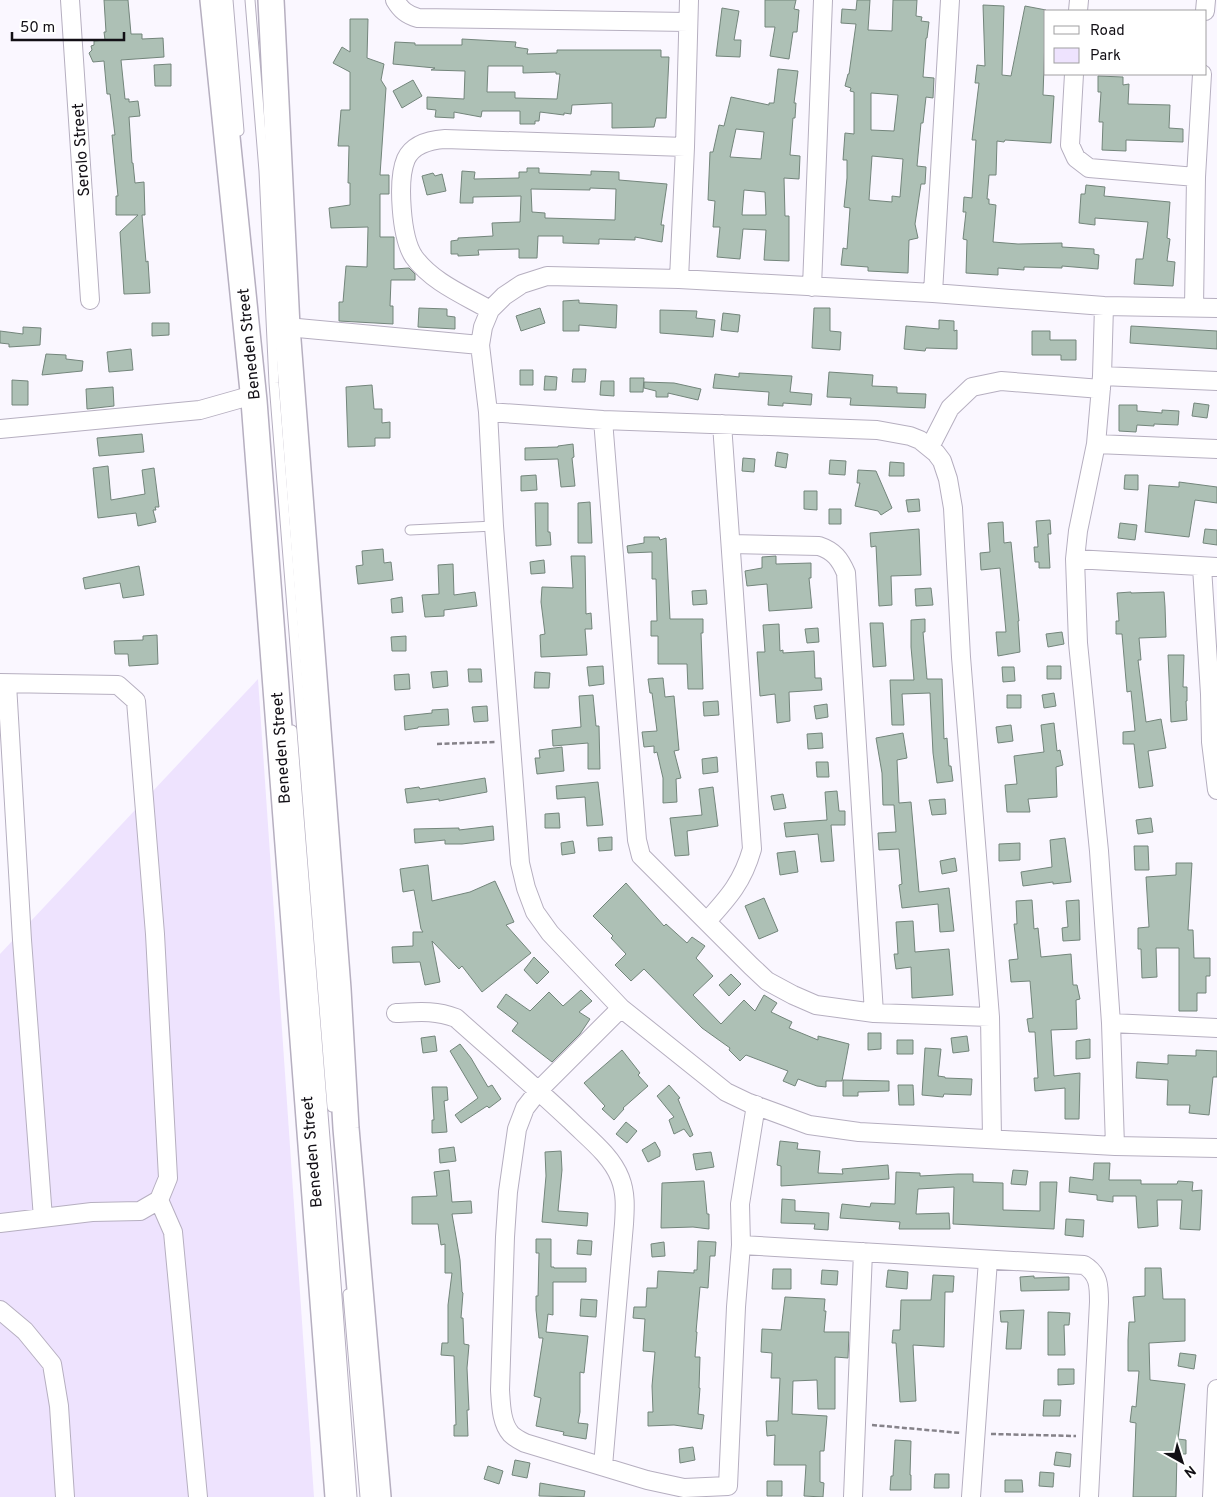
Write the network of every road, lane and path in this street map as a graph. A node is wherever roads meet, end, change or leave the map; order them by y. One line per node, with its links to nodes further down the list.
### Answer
1 (70, 0): 19 (street, Serolo Street)
2 (214, 0): 28 (main road, Beneden Street)
3 (228, 0): 13 (lane)
4 (250, 0): 55 (lane)
5 (271, 0): 24 (main road)
6 (395, 0): 10 (street)
7 (690, 0): 10 (street)
8 (823, 0): 17 (street)
9 (950, 0): 18 (street)
10 (688, 22): 14 (street)
11 (1074, 75): 15 (street)
12 (1202, 75): 15 (street)
13 (239, 138)
14 (685, 147): 16 (street); 23 (street)
15 (1196, 177): 21 (street)
16 (679, 279): 17 (street); 23 (street)
17 (812, 287): 18 (street)
18 (933, 293): 20 (street)
19 (90, 300)
20 (1104, 306): 21 (street); 27 (street)
21 (1194, 307): 22 (street)
22 (1217, 308)
23 (490, 310): 25 (street)
24 (287, 327): 25 (street); 74 (main road)
25 (480, 345): 29 (street)
26 (1217, 381): 27 (street)
27 (1102, 382): 33 (street); 34 (street)
28 (253, 395): 32 (street); 71 (main road, Beneden Street)
29 (488, 412): 30 (street); 36 (street)
30 (603, 420): 31 (street); 46 (street)
31 (722, 424): 34 (street); 38 (street)
32 (0, 429)
33 (1096, 444): 35 (street); 39 (street)
34 (930, 447): 50 (street)
35 (1217, 449)
36 (494, 526): 37 (lane); 43 (street)
37 (410, 530)
38 (731, 544): 46 (street); 49 (street)
39 (1075, 559): 40 (street); 51 (street)
40 (1210, 567): 45 (street)
41 (4, 683): 59 (street); 60 (street)
42 (291, 718): 72 (lane)
43 (510, 742): 44 (path); 47 (street)
44 (437, 744)
45 (1217, 790)
46 (707, 921): 49 (street)
47 (622, 1008): 53 (street); 54 (street)
48 (396, 1013): 53 (street)
49 (874, 1013): 50 (street)
50 (990, 1017): 56 (street)
51 (1111, 1023): 52 (street); 57 (street)
52 (1217, 1028)
53 (538, 1090): 68 (street); 68 (street)
54 (756, 1106): 56 (street); 62 (street)
55 (333, 1114)
56 (992, 1138): 57 (street)
57 (1115, 1146): 58 (street)
58 (1217, 1148)
59 (159, 1200): 60 (street); 70 (street)
60 (44, 1218): 61 (street)
61 (0, 1223)
62 (741, 1245): 63 (street); 68 (street)
63 (863, 1252): 64 (street); 75 (street)
64 (988, 1260): 76 (street); 77 (street)
65 (347, 1281): 73 (lane)
66 (0, 1310): 69 (street)
67 (1217, 1389): 78 (street)
68 (603, 1466)
69 (65, 1497)
70 (198, 1497)
71 (338, 1497)
72 (352, 1497)
73 (365, 1497)
74 (378, 1497)
75 (853, 1497)
76 (971, 1497)
77 (1089, 1497)
78 (1212, 1497)

